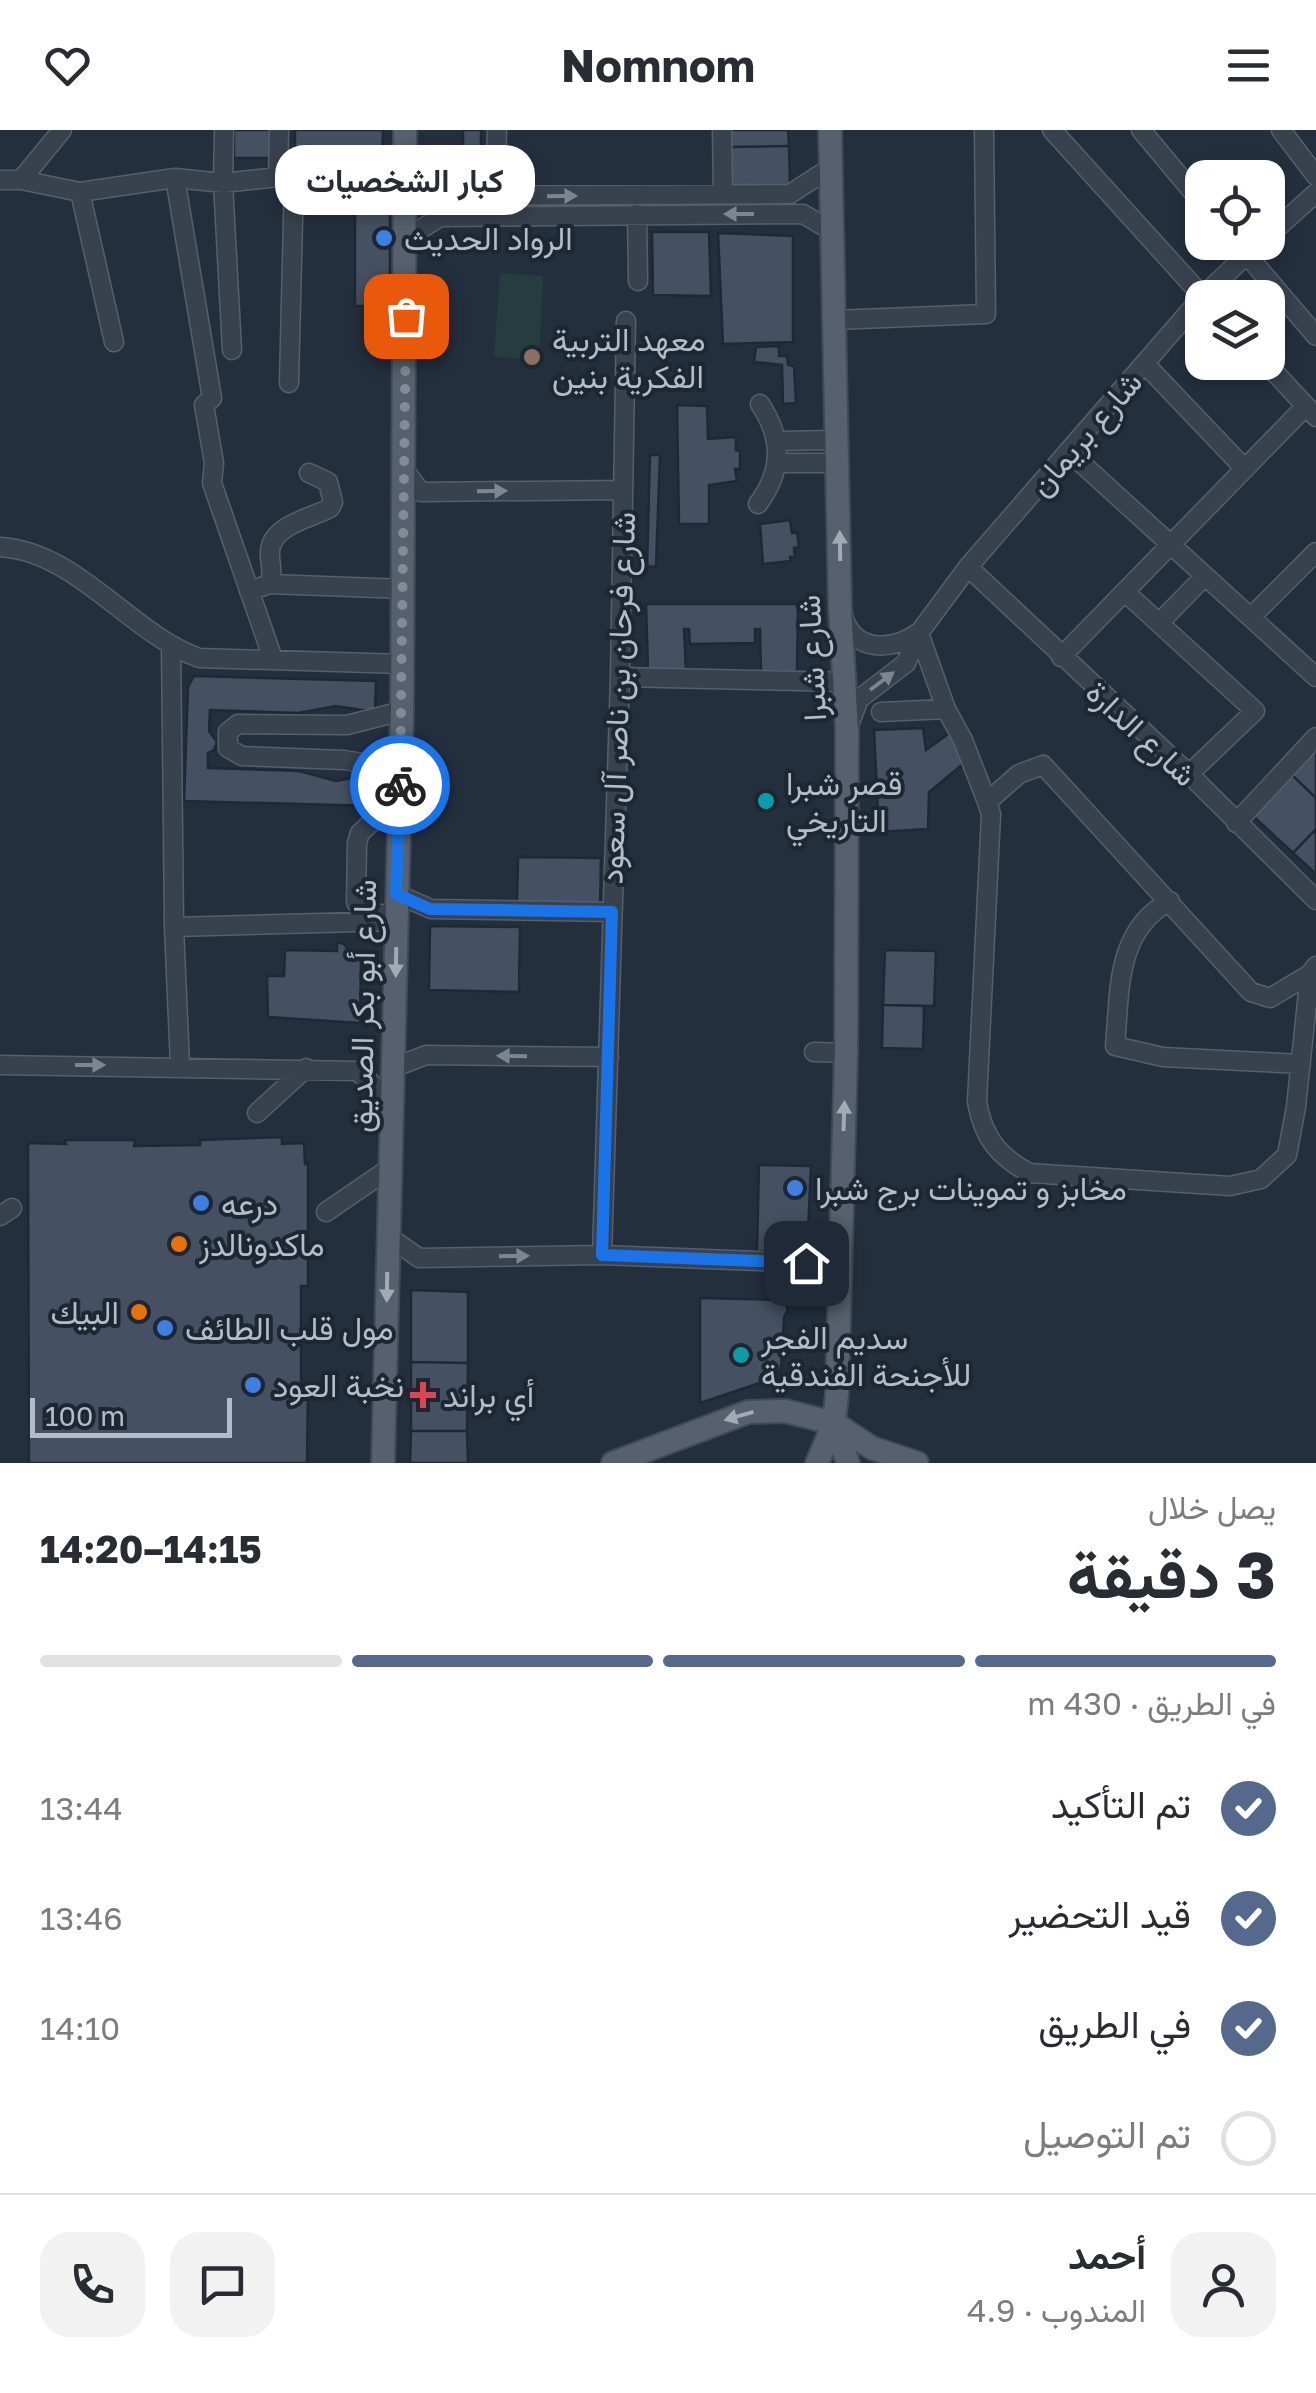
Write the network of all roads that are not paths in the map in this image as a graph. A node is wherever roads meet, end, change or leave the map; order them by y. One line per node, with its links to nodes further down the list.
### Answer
1 (62, 130): 17 (street)
2 (224, 130): 18 (street)
3 (279, 130): 15 (street)
4 (497, 130): 23 (street)
5 (722, 130): 21 (street)
6 (830, 130): 12 (main road, شارع شبرا)
7 (1052, 130): 30 (street)
8 (1141, 130): 19 (street)
9 (1281, 130): 13 (street)
10 (987, 132): 34 (street)
11 (405, 149): 15 (street); 23 (street); 27 (main road, شارع أبو بكر الصديق)
12 (830, 168): 21 (street); 26 (main road, شارع شبرا)
13 (1316, 176)
14 (176, 178): 18 (street); 20 (street); 60 (street)
15 (286, 178): 18 (street); 41 (street)
16 (0, 180): 17 (street)
17 (21, 180): 20 (street)
18 (223, 183): 38 (street)
19 (1185, 183)
20 (80, 192): 37 (street)
21 (724, 192): 23 (street, one-way to 21)
22 (1316, 193): 25 (street)
23 (495, 197)
24 (636, 214): 26 (street, one-way to 24); 27 (street); 32 (street)
25 (1285, 221)
26 (832, 232): 34 (main road, شارع شبرا)
27 (406, 238): 49 (main road, شارع أبو بكر الصديق)
28 (1236, 260): 31 (street, شارع بريمان)
29 (1258, 260): 36 (street)
30 (1188, 280)
31 (1218, 280)
32 (638, 281)
33 (1185, 318): 39 (street, شارع بريمان)
34 (834, 320): 46 (main road, شارع شبرا)
35 (626, 321): 51 (street, شارع فرحان بن ناصر آل سعود)
36 (1316, 336)
37 (114, 342)
38 (232, 350)
39 (1146, 364): 45 (street, شارع بريمان); 48 (street)
40 (1282, 380): 43 (street)
41 (289, 383)
42 (760, 404): 44 (street)
43 (1311, 411): 48 (street)
44 (778, 441): 46 (street); 47 (street)
45 (1068, 451): 53 (street); 56 (street, شارع بريمان)
46 (837, 452): 47 (street); 62 (main road, شارع شبرا, one-way to 46)
47 (776, 462): 52 (street)
48 (1245, 469): 53 (street)
49 (405, 471): 51 (street, one-way to 51); 59 (main road, شارع أبو بكر الصديق)
50 (308, 474): 58 (street)
51 (623, 490): 71 (street, شارع فرحان بن ناصر آل سعود)
52 (758, 504)
53 (1170, 546): 57 (street); 61 (street)
54 (0, 547): 66 (street)
55 (1316, 552): 63 (street)
56 (968, 567): 65 (street, شارع بريمان); 67 (street, شارع الدارة)
57 (1205, 576): 63 (street); 64 (street)
58 (270, 584): 59 (street); 60 (street)
59 (404, 590): 69 (main road, شارع أبو بكر الصديق)
60 (249, 591): 68 (street)
61 (1125, 592): 64 (street); 67 (street)
62 (840, 606): 65 (street); 72 (main road, شارع شبرا)
63 (1250, 617): 70 (street)
64 (1159, 623): 83 (street)
65 (919, 633): 74 (street); 78 (street, شارع بريمان, one-way to 65)
66 (171, 645): 68 (street); 91 (street)
67 (1061, 657): 83 (street, شارع الدارة)
68 (274, 659): 69 (street)
69 (403, 664): 73 (main road, شارع أبو بكر الصديق)
70 (1316, 676)
71 (620, 677): 72 (street); 90 (street, شارع فرحان بن ناصر آل سعود)
72 (846, 682): 78 (main road, شارع شبرا)
73 (402, 710): 76 (street); 82 (main road, شارع أبو بكر الصديق)
74 (946, 710): 75 (street); 85 (street)
75 (881, 712)
76 (347, 725): 77 (street); 81 (street)
77 (298, 726): 80 (street); 80 (street)
78 (847, 731): 94 (main road, شارع شبرا)
79 (1316, 737): 86 (street)
80 (298, 756): 81 (street)
81 (344, 760): 82 (street)
82 (400, 770): 84 (main road, شارع أبو بكر الصديق)
83 (1188, 774): 86 (street, شارع الدارة)
84 (400, 797): 89 (main road, شارع أبو بكر الصديق); 89 (street)
85 (986, 802): 88 (street); 96 (street)
86 (1236, 823): 87 (street, شارع الدارة)
87 (1316, 900)
88 (1170, 902): 92 (street); 96 (street)
89 (397, 910): 90 (street); 91 (street); 100 (main road, شارع أبو بكر الصديق, one-way to 100)
90 (612, 912): 95 (street, شارع فرحان بن ناصر آل سعود)
91 (174, 927): 98 (street)
92 (1313, 970): 96 (street)
93 (814, 1052): 94 (street)
94 (846, 1053): 107 (main road, شارع شبرا, one-way to 94)
95 (609, 1057): 100 (street, one-way to 100); 106 (street, شارع فرحان بن ناصر آل سعود)
96 (1300, 1064)
97 (0, 1065): 98 (street, one-way to 98)
98 (180, 1066): 99 (street)
99 (306, 1068): 101 (street); 102 (street)
100 (393, 1068): 101 (main road, شارع أبو بكر الصديق)
101 (392, 1102): 103 (main road, شارع أبو بكر الصديق)
102 (257, 1114)
103 (390, 1168): 104 (street); 105 (main road, شارع أبو بكر الصديق)
104 (326, 1212)
105 (388, 1236): 106 (street, one-way to 106); 109 (main road, شارع أبو بكر الصديق, one-way to 109)
106 (602, 1255): 107 (street)
107 (839, 1264): 108 (main road, شارع شبرا)
108 (834, 1423): 110 (main road, one-way to 110); 111 (main road); 112 (main road); 113 (main road)
109 (383, 1463)
110 (613, 1463)
111 (818, 1463)
112 (848, 1463)
113 (917, 1463)

